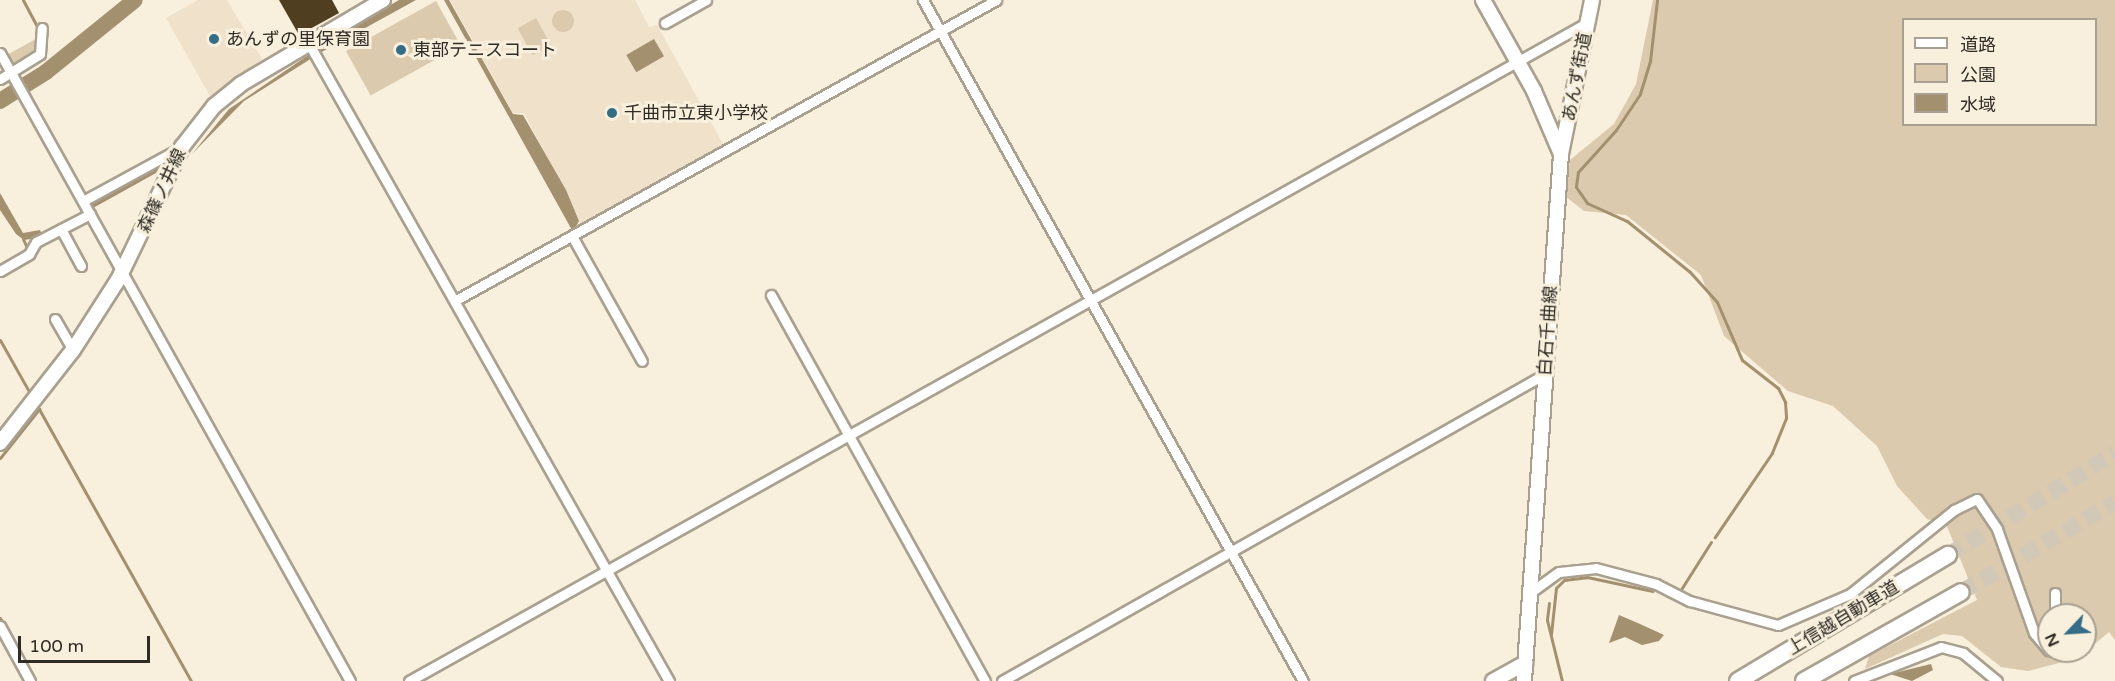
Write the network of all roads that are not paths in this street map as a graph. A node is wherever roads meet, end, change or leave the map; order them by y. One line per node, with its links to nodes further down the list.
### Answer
1 (383, 0): 11 (main road, 森篠ノ井線)
2 (706, 0): 8 (street)
3 (923, 0): 10 (street)
4 (996, 0): 10 (street)
5 (1482, 0): 13 (main road, 白石千曲線)
6 (1592, 0): 7 (main road, あんず街道)
7 (1588, 21): 13 (street); 17 (main road, あんず街道)
8 (665, 23)
9 (42, 28): 14 (street)
10 (940, 31): 21 (street); 27 (street)
11 (309, 44): 16 (main road, 森篠ノ井線); 26 (street)
12 (0, 53): 14 (street)
13 (1517, 61): 17 (main road, 白石千曲線); 27 (street)
14 (11, 73): 15 (street); 18 (street)
15 (0, 79)
16 (182, 147): 18 (street); 24 (main road, 森篠ノ井線)
17 (1561, 154): 31 (main road, 白石千曲線)
18 (84, 201): 19 (street)
19 (90, 213): 20 (street); 24 (street)
20 (61, 229): 22 (street); 23 (street)
21 (572, 236): 26 (street); 30 (street)
22 (81, 266)
23 (0, 270)
24 (122, 273): 29 (main road, 森篠ノ井線); 45 (street)
25 (771, 295): 32 (street)
26 (456, 300): 36 (street)
27 (1090, 300): 32 (street); 34 (street)
28 (55, 319): 29 (street)
29 (72, 350): 33 (main road, 森篠ノ井線)
30 (642, 361)
31 (1545, 374): 34 (street); 37 (main road, 白石千曲線)
32 (849, 434): 36 (street); 48 (street)
33 (0, 443)
34 (1230, 552): 49 (street); 50 (street)
35 (1948, 555): 53 (highway, 上信越自動車道)
36 (607, 570): 46 (street); 47 (street)
37 (1531, 592): 42 (street); 43 (main road, 白石千曲線)
38 (1961, 592): 54 (highway, 上信越自動車道)
39 (2055, 593): 40 (street)
40 (2055, 603)
41 (0, 626): 44 (street)
42 (2037, 637)
43 (1526, 663): 51 (main road); 52 (main road, 白石千曲線)
44 (30, 681)
45 (350, 681)
46 (409, 681)
47 (669, 681)
48 (984, 681)
49 (1002, 681)
50 (1303, 681)
51 (1493, 681)
52 (1524, 681)
53 (1738, 681)
54 (1804, 681)
55 (1854, 681): 56 (street)
56 (1997, 681)

